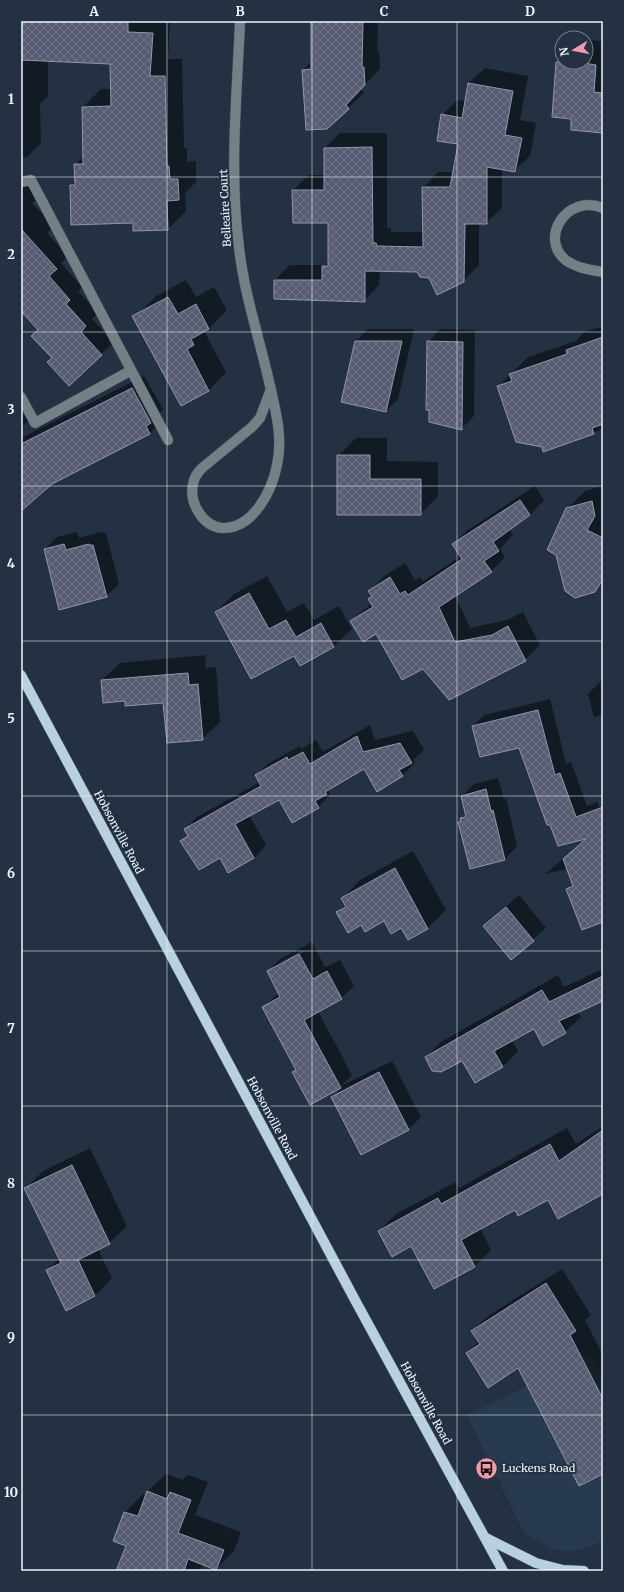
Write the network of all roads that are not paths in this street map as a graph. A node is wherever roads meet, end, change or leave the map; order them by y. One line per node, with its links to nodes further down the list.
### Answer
1 (240, 21): 6 (street, Belleaire Court)
2 (21, 182): 5 (street)
3 (603, 208): 4 (street)
4 (603, 272)
5 (130, 371): 7 (street); 8 (street)
6 (271, 389): 6 (street, Belleaire Court)
7 (21, 397)
8 (168, 440)
9 (21, 675): 10 (main road, Hobsonville Road)
10 (486, 1538): 11 (main road, Hobsonville Road); 12 (main road)
11 (504, 1571)
12 (584, 1571)

